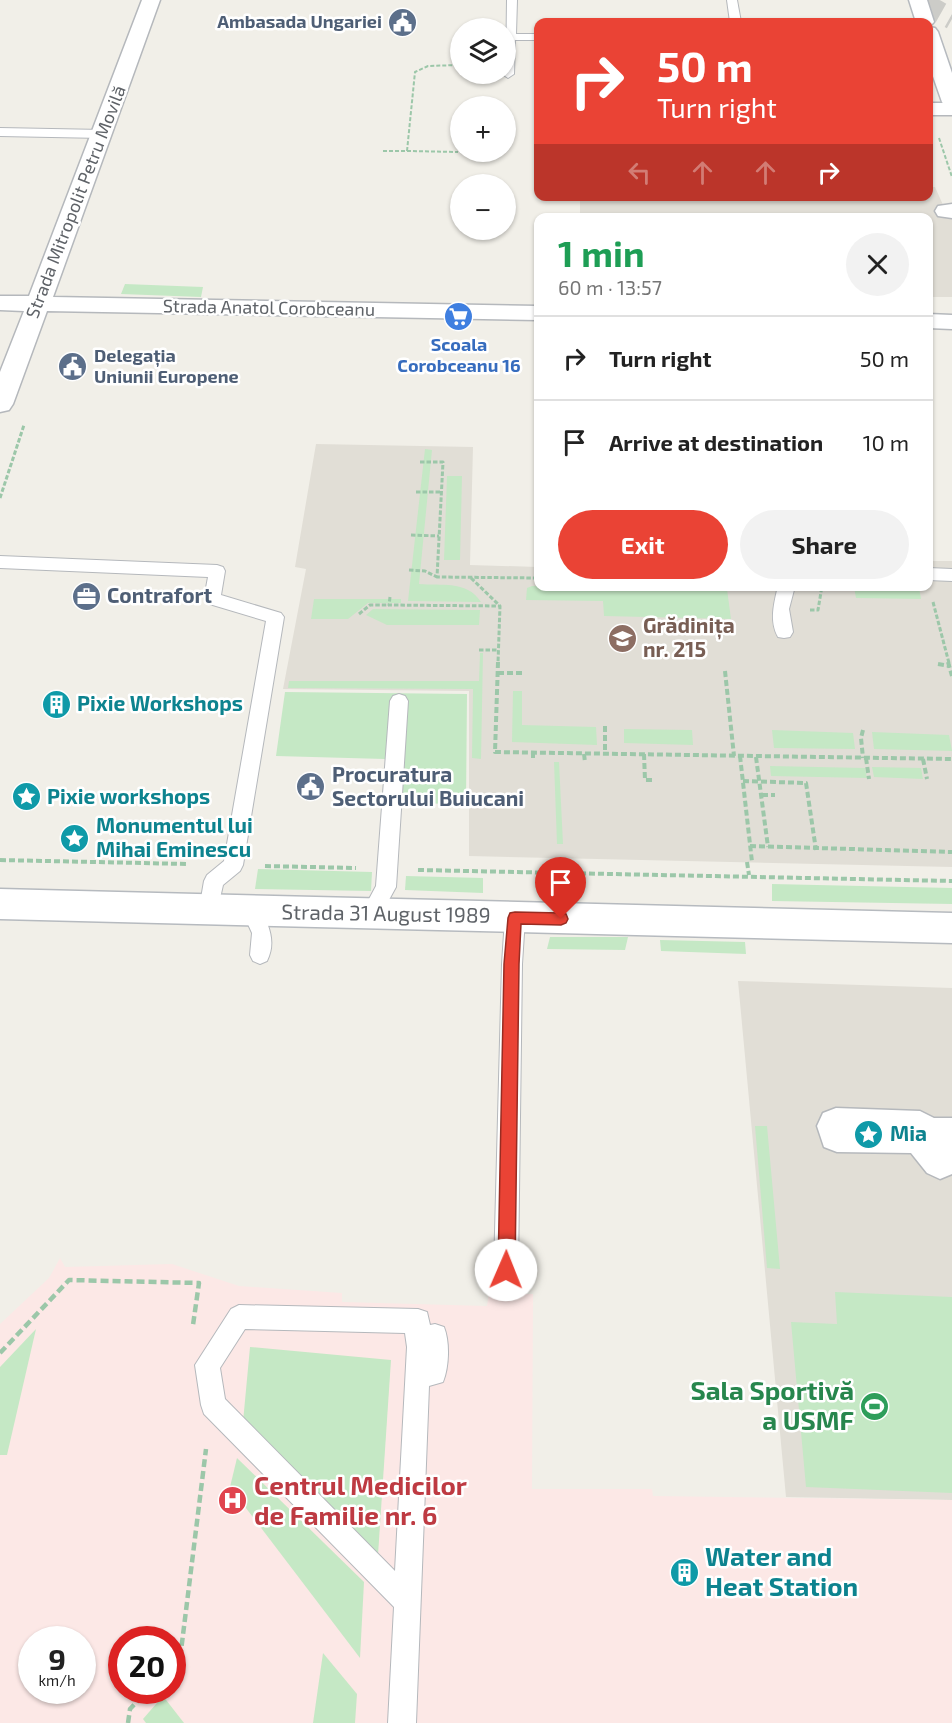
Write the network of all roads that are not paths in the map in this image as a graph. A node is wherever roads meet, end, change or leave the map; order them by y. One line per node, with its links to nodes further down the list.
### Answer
1 (151, 0): 15 (street, Strada Mitropolit Petru Movilă)
2 (512, 0): 5 (lane)
3 (732, 0): 6 (lane)
4 (918, 0): 7 (street)
5 (511, 18)
6 (735, 18)
7 (925, 18)
8 (516, 37): 9 (lane)
9 (534, 37)
10 (933, 47): 11 (street)
11 (952, 102)
12 (933, 109): 13 (street)
13 (952, 109)
14 (0, 132): 15 (lane)
15 (103, 134): 17 (street, Strada Mitropolit Petru Movilă)
16 (0, 303): 17 (street, Strada Anatol Corobceanu)
17 (38, 304): 18 (street, Strada Anatol Corobceanu); 21 (street, Strada Mitropolit Petru Movilă)
18 (534, 313)
19 (933, 321): 20 (street)
20 (952, 321)
21 (0, 404)
22 (114, 553): 24 (lane)
23 (0, 562): 24 (lane)
24 (58, 565): 31 (lane)
25 (933, 574): 26 (lane)
26 (952, 574)
27 (786, 591): 28 (lane)
28 (784, 632)
29 (399, 701): 33 (lane)
30 (0, 904): 31 (street, Strada 31 August 1989)
31 (209, 910): 32 (street, Strada 31 August 1989)
32 (252, 911): 33 (street, Strada 31 August 1989); 36 (lane)
33 (371, 914): 34 (street, Strada 31 August 1989)
34 (515, 918): 35 (street, Strada 31 August 1989); 37 (lane)
35 (952, 928)
36 (260, 955)
37 (506, 1270)
38 (406, 1601): 38 (lane); 39 (lane)
39 (402, 1723)

